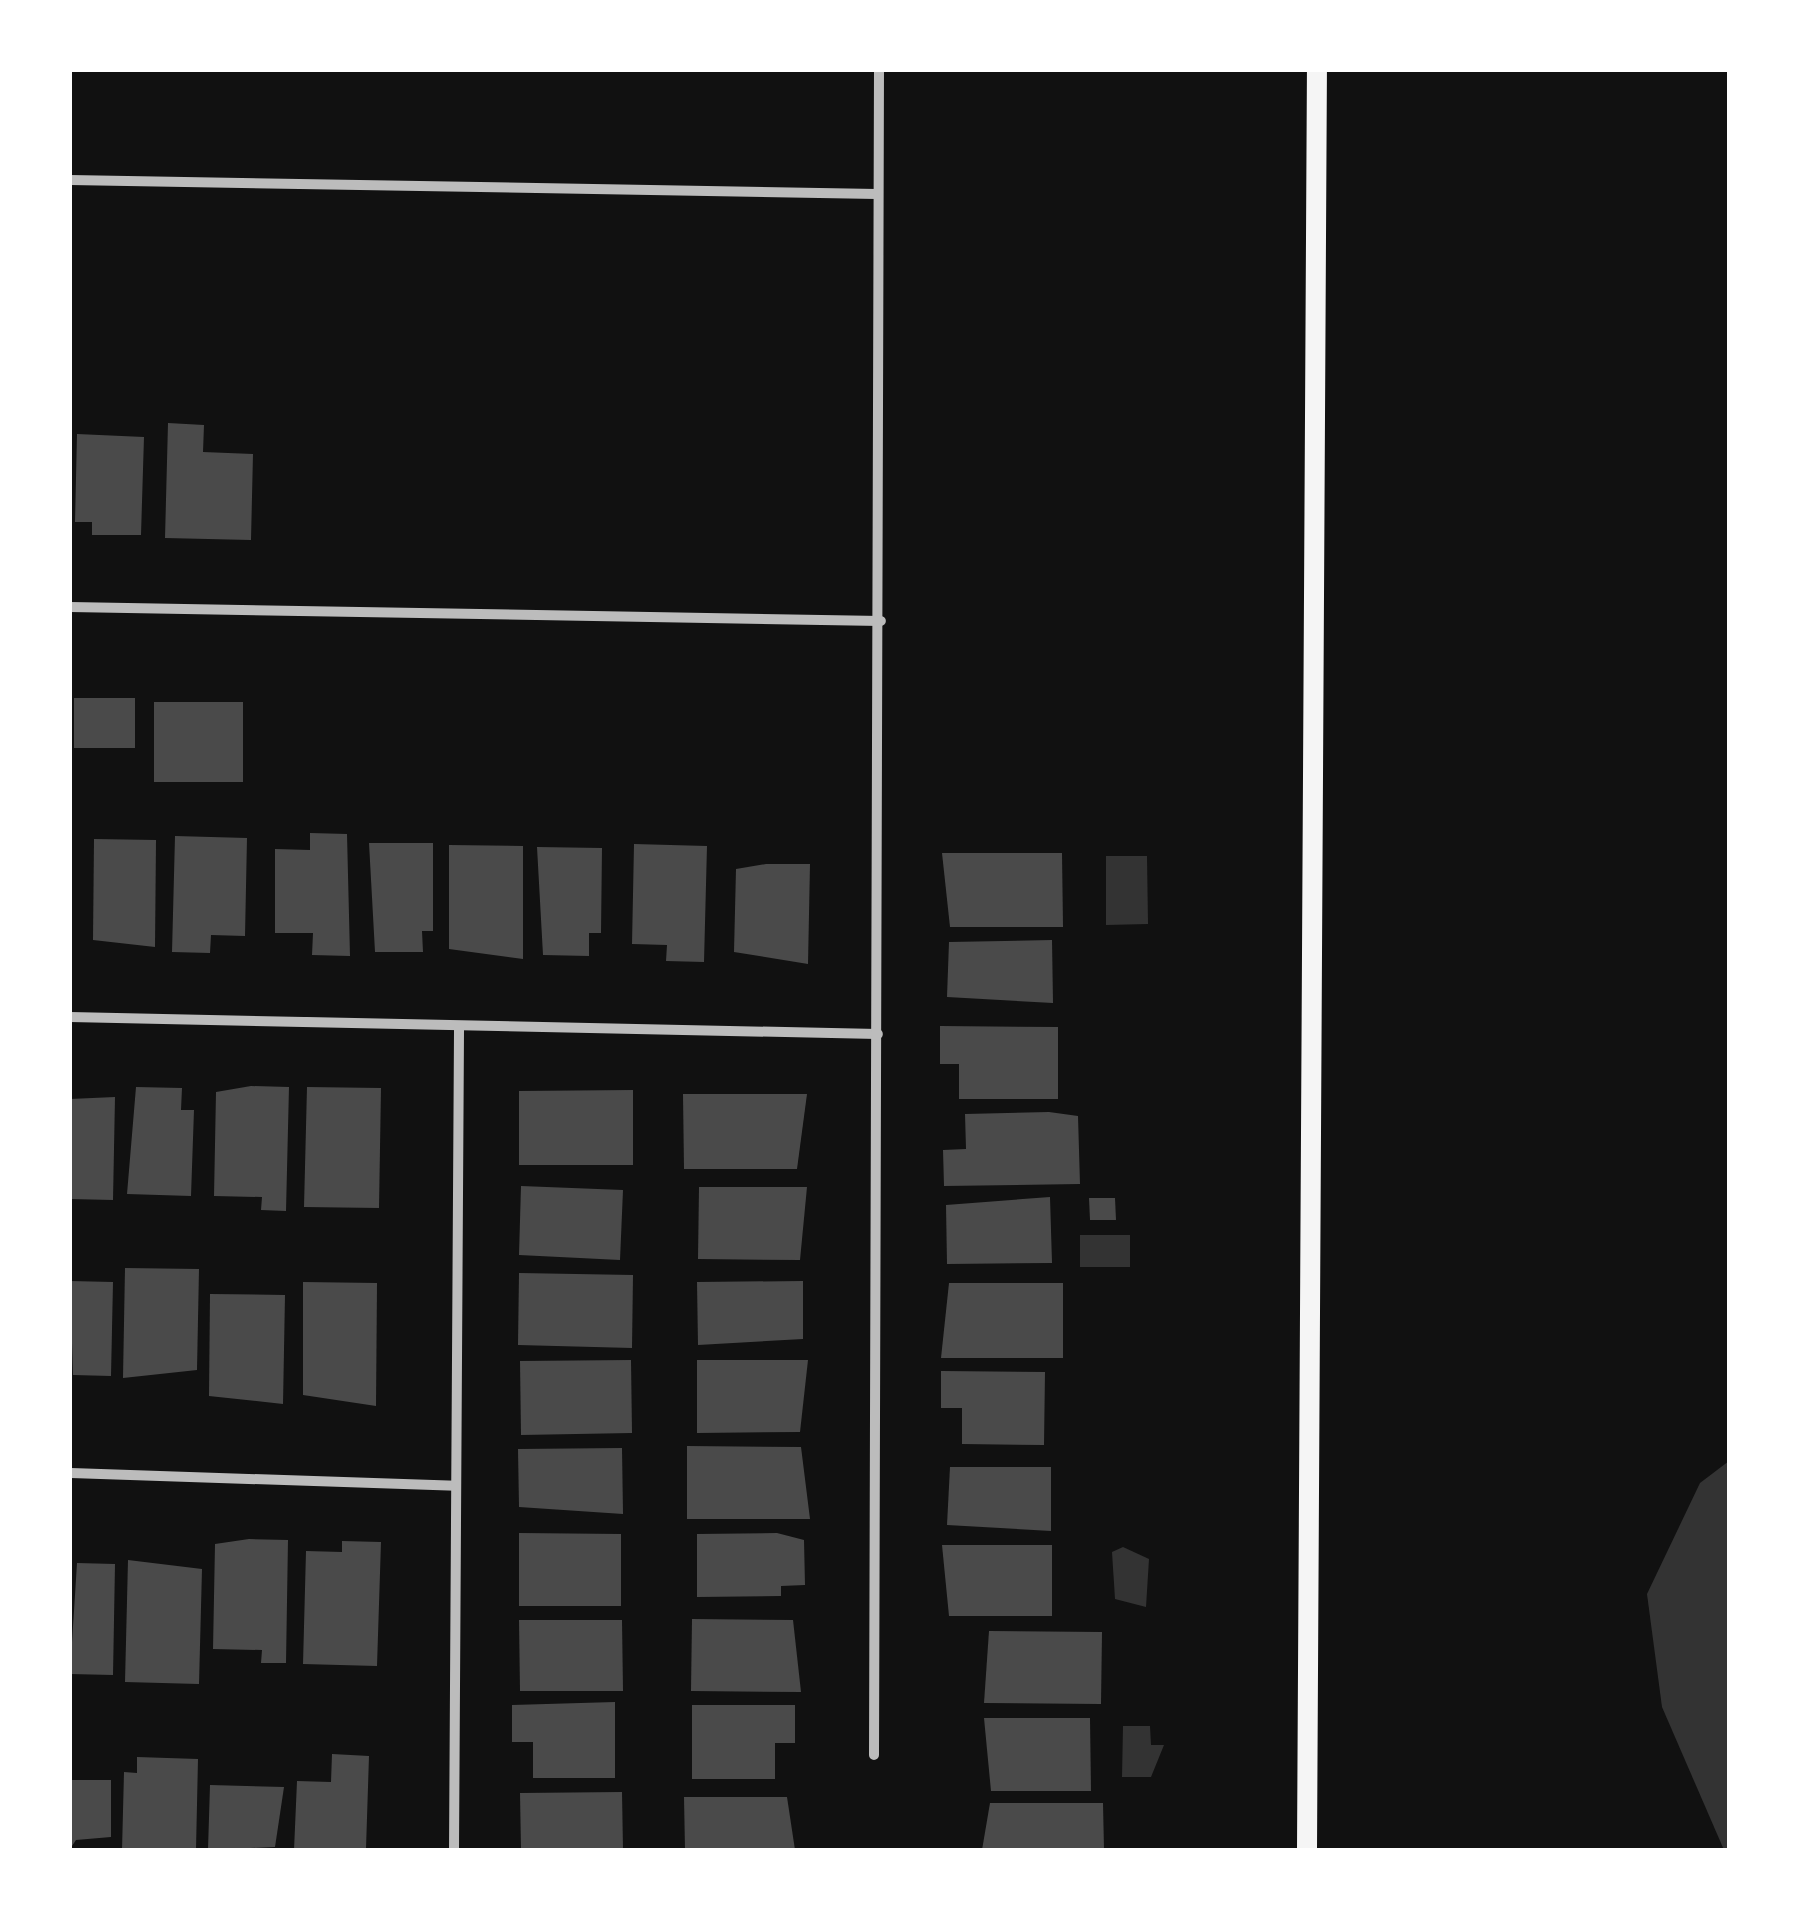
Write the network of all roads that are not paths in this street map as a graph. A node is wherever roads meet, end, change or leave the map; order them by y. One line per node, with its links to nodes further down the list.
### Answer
1 (879, 70): 4 (street)
2 (1317, 70): 14 (main road)
3 (70, 180): 4 (street)
4 (877, 194): 6 (street)
5 (70, 607): 6 (street)
6 (881, 621): 9 (street)
7 (70, 1017): 8 (street)
8 (459, 1026): 9 (street); 11 (street)
9 (878, 1034): 12 (street)
10 (71, 1473): 11 (street)
11 (456, 1486): 13 (street)
12 (874, 1755)
13 (454, 1850)
14 (1307, 1850)

